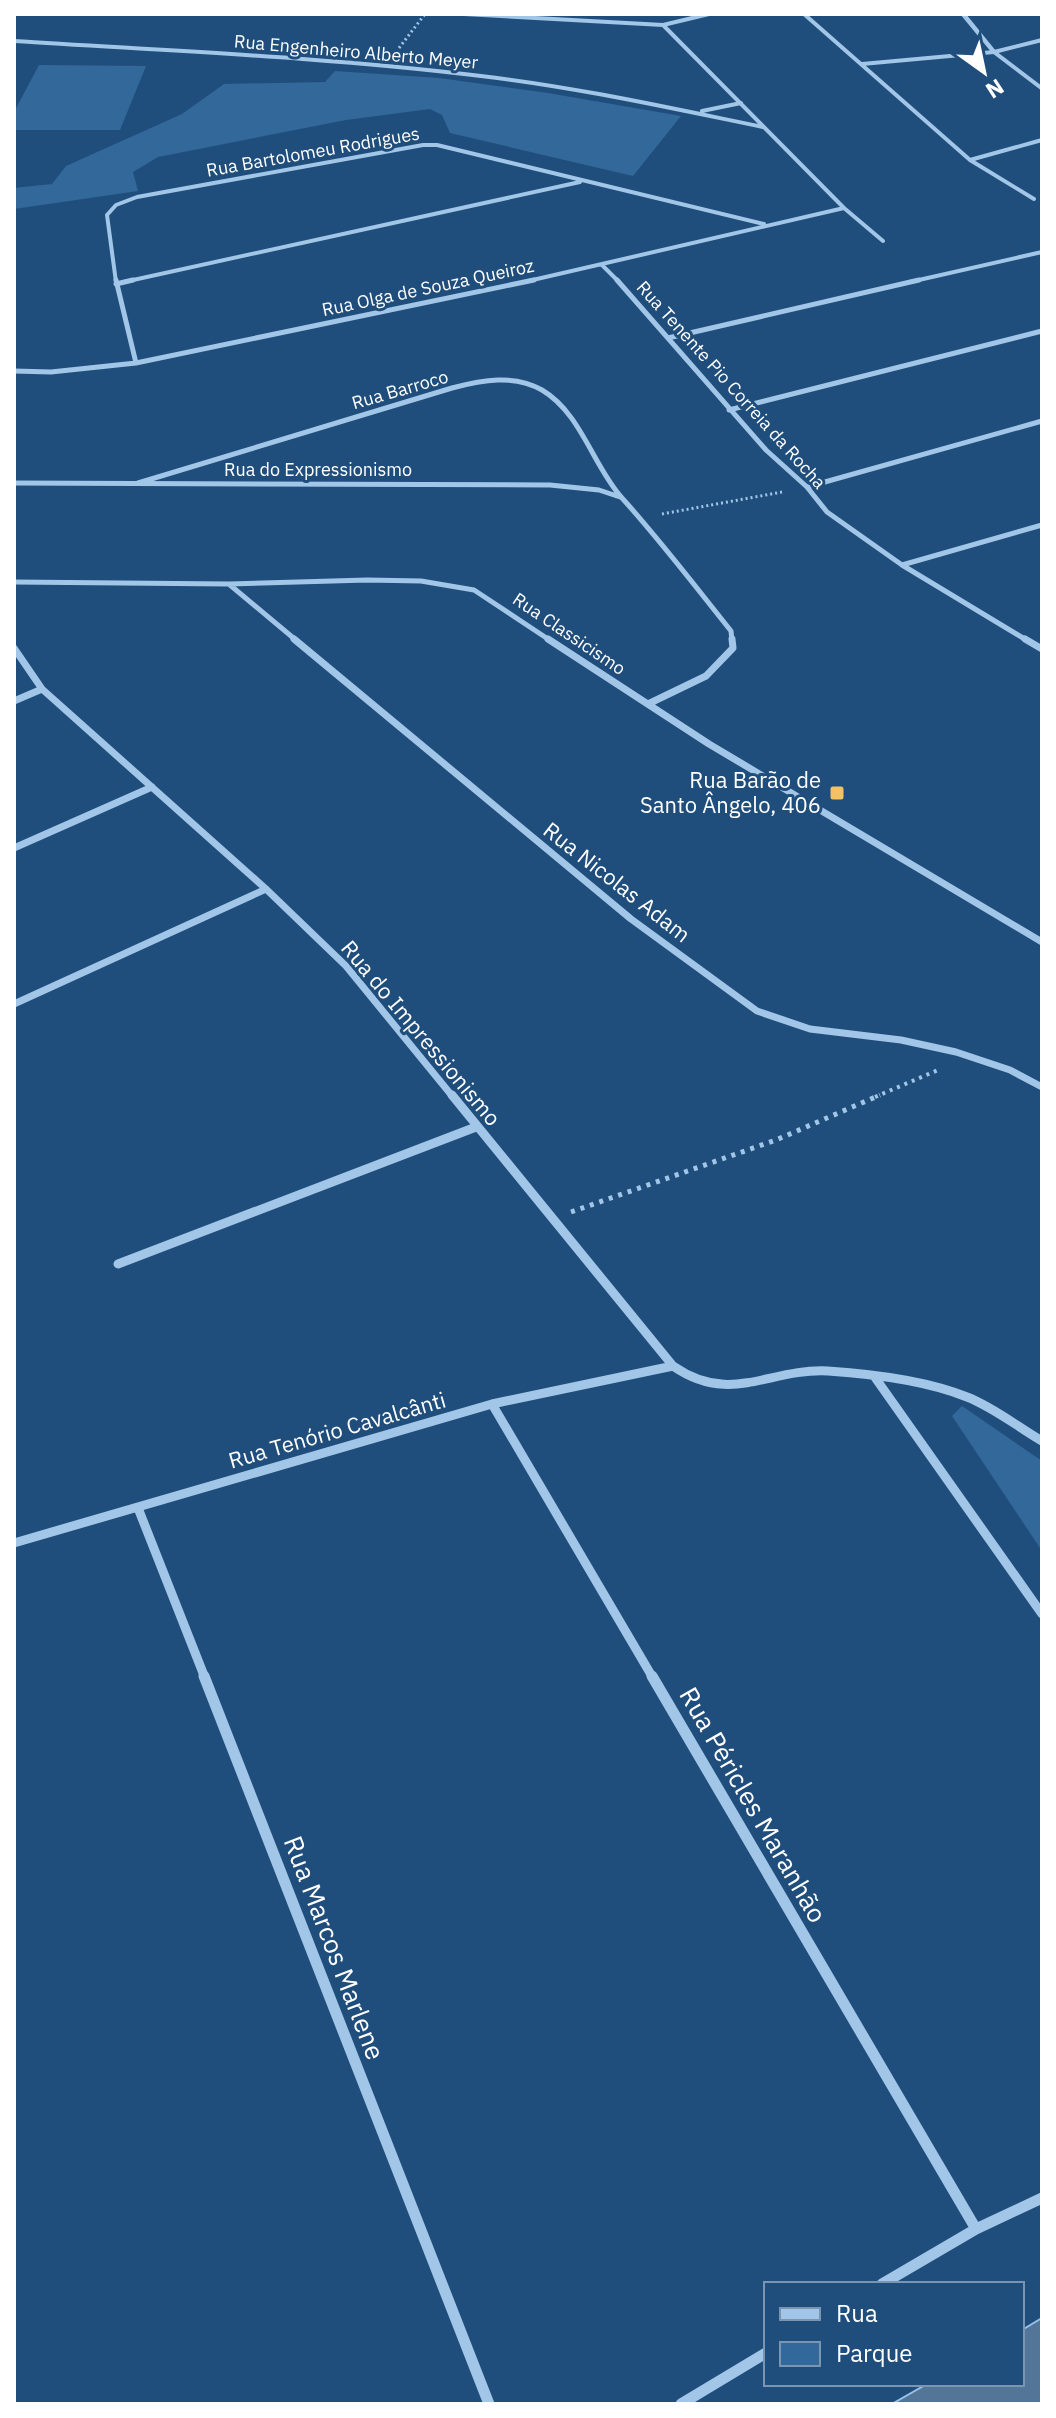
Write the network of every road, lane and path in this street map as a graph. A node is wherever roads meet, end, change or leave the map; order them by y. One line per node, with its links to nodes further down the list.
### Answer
1 (425, 14): 11 (path)
2 (464, 14): 6 (street)
3 (709, 14): 6 (street)
4 (804, 14): 10 (street)
5 (963, 14): 9 (street)
6 (663, 25): 13 (street)
7 (1042, 40): 9 (street)
8 (14, 41): 11 (street, Rua Engenheiro Alberto Meyer)
9 (994, 52): 10 (street); 12 (street)
10 (862, 64): 17 (street)
11 (387, 66): 14 (street, Rua Engenheiro Alberto Meyer)
12 (1042, 89)
13 (741, 103): 14 (street, Rua Engenheiro Alberto Meyer); 15 (street)
14 (693, 112): 15 (street, Rua Engenheiro Alberto Meyer)
15 (763, 127): 20 (street)
16 (1042, 140): 17 (street)
17 (970, 160): 19 (street)
18 (585, 181): 21 (street, Rua Bartolomeu Rodrigues); 25 (street); 25 (street, Rua Bartolomeu Rodrigues)
19 (1034, 199)
20 (844, 208): 21 (street, Rua Olga de Souza Queiroz); 22 (street)
21 (769, 225): 24 (street, Rua Olga de Souza Queiroz)
22 (883, 241)
23 (1042, 252): 27 (street)
24 (603, 266): 27 (street, Rua Tenente Pio Correia da Rocha); 28 (street, Rua Olga de Souza Queiroz)
25 (116, 284): 28 (street, Rua Bartolomeu Rodrigues)
26 (1042, 331): 30 (street)
27 (668, 338): 30 (street, Rua Tenente Pio Correia da Rocha)
28 (136, 363): 29 (street, Rua Olga de Souza Queiroz)
29 (14, 371)
30 (729, 410): 34 (street, Rua Tenente Pio Correia da Rocha)
31 (1042, 421): 34 (street)
32 (14, 483): 33 (street, Rua do Expressionismo)
33 (138, 483): 36 (street, Rua do Expressionismo); 36 (street, Rua Barroco)
34 (807, 487): 39 (street, Rua Tenente Pio Correia da Rocha)
35 (786, 491): 37 (path)
36 (621, 497): 37 (street, Rua Barroco)
37 (642, 518): 46 (street, Rua Barroco)
38 (1042, 525): 39 (street)
39 (902, 565): 43 (street, Rua Tenente Pio Correia da Rocha)
40 (14, 582): 41 (street, Rua Classicismo)
41 (230, 584): 46 (street, Rua Classicismo); 52 (street, Rua Nicolas Adam)
42 (14, 648): 44 (street, Rua do Impressionismo)
43 (1042, 649)
44 (42, 689): 45 (street); 47 (street, Rua do Impressionismo)
45 (14, 701)
46 (648, 704): 50 (street, Rua Classicismo)
47 (152, 787): 48 (street); 49 (street, Rua do Impressionismo)
48 (14, 848)
49 (266, 889): 51 (street); 54 (street, Rua do Impressionismo)
50 (1042, 942)
51 (14, 1004)
52 (969, 1057): 53 (street, Rua Nicolas Adam); 55 (path)
53 (1042, 1087)
54 (476, 1127): 55 (street, Rua do Impressionismo); 56 (street)
55 (552, 1218): 57 (street, Rua do Impressionismo)
56 (118, 1264)
57 (673, 1366): 58 (street); 59 (street, Rua Tenório Cavalcânti)
58 (874, 1376): 60 (street); 63 (street)
59 (492, 1404): 61 (street, Rua Tenório Cavalcânti); 65 (street, Rua Péricles Maranhão)
60 (1042, 1441)
61 (138, 1508): 62 (street, Rua Tenório Cavalcânti); 68 (street, Rua Marcos Marlene)
62 (14, 1543)
63 (1042, 1614)
64 (1042, 2198): 65 (street)
65 (976, 2229): 66 (street)
66 (885, 2282)
67 (764, 2354): 69 (street)
68 (489, 2404)
69 (681, 2404)

